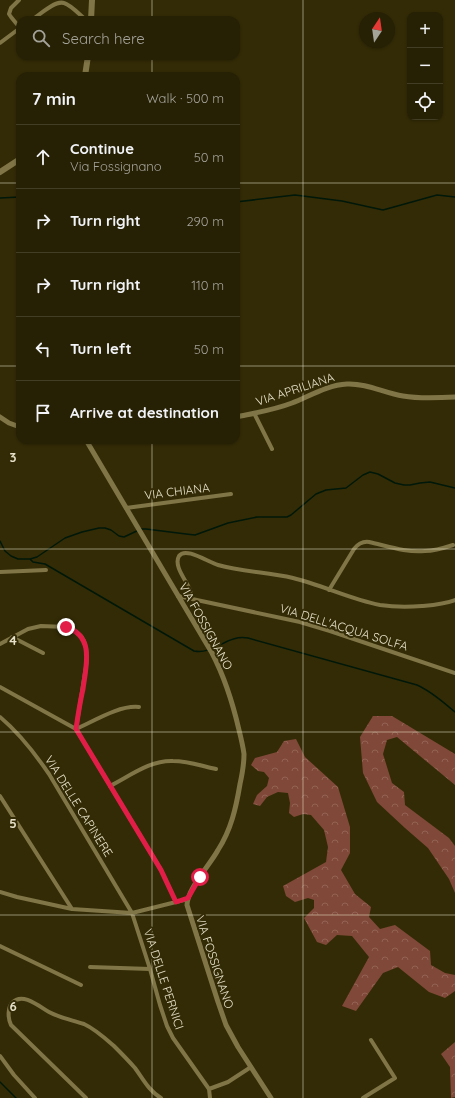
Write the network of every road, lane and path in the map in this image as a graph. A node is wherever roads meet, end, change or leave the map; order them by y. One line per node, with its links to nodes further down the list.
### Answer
1 (19, 0): 6 (street)
2 (92, 0): 5 (main road)
3 (38, 16): 4 (street)
4 (81, 16)
5 (91, 16)
6 (16, 24)
7 (16, 31): 8 (street)
8 (0, 43)
9 (87, 60): 10 (main road)
10 (86, 72)
11 (16, 162): 12 (main road)
12 (0, 172)
13 (455, 397): 14 (street, VIA APRILIANA)
14 (254, 413): 15 (street, VIA APRILIANA); 19 (street)
15 (240, 416)
16 (0, 417): 17 (street)
17 (16, 426)
18 (88, 444): 21 (street, VIA FOSSIGNANO)
19 (272, 449)
20 (232, 494): 21 (street, VIA CHIANA)
21 (126, 508): 26 (street, VIA FOSSIGNANO)
22 (453, 545): 25 (street)
23 (46, 570): 24 (street)
24 (0, 572)
25 (329, 590): 27 (street); 28 (street)
26 (178, 596): 27 (street, VIA DELL'ACQUA SOLFA); 41 (street, VIA FOSSIGNANO)
27 (190, 599): 32 (street, VIA DELL'ACQUA SOLFA)
28 (455, 600)
29 (12, 637): 30 (street); 31 (street); 36 (street)
30 (0, 644)
31 (43, 653)
32 (455, 673)
33 (0, 687): 36 (street)
34 (139, 707): 36 (street)
35 (0, 717): 44 (street, VIA DELLE CAPINERE)
36 (76, 729): 38 (street)
37 (216, 769): 38 (street)
38 (110, 786): 42 (street)
39 (0, 796): 43 (street)
40 (0, 892): 43 (street)
41 (188, 898): 42 (street); 51 (street, VIA FOSSIGNANO)
42 (176, 902): 44 (street)
43 (72, 909): 44 (street)
44 (132, 912): 47 (street, VIA DELLE PERNICI)
45 (0, 946): 48 (street)
46 (90, 967): 47 (street)
47 (150, 969): 52 (street, VIA DELLE PERNICI)
48 (81, 985)
49 (372, 1040): 58 (street)
50 (0, 1056): 53 (street)
51 (251, 1067): 52 (street); 57 (street, VIA FOSSIGNANO)
52 (209, 1089): 56 (street)
53 (35, 1098)
54 (86, 1098): 55 (street)
55 (161, 1098)
56 (210, 1098)
57 (271, 1098)
58 (363, 1098)

